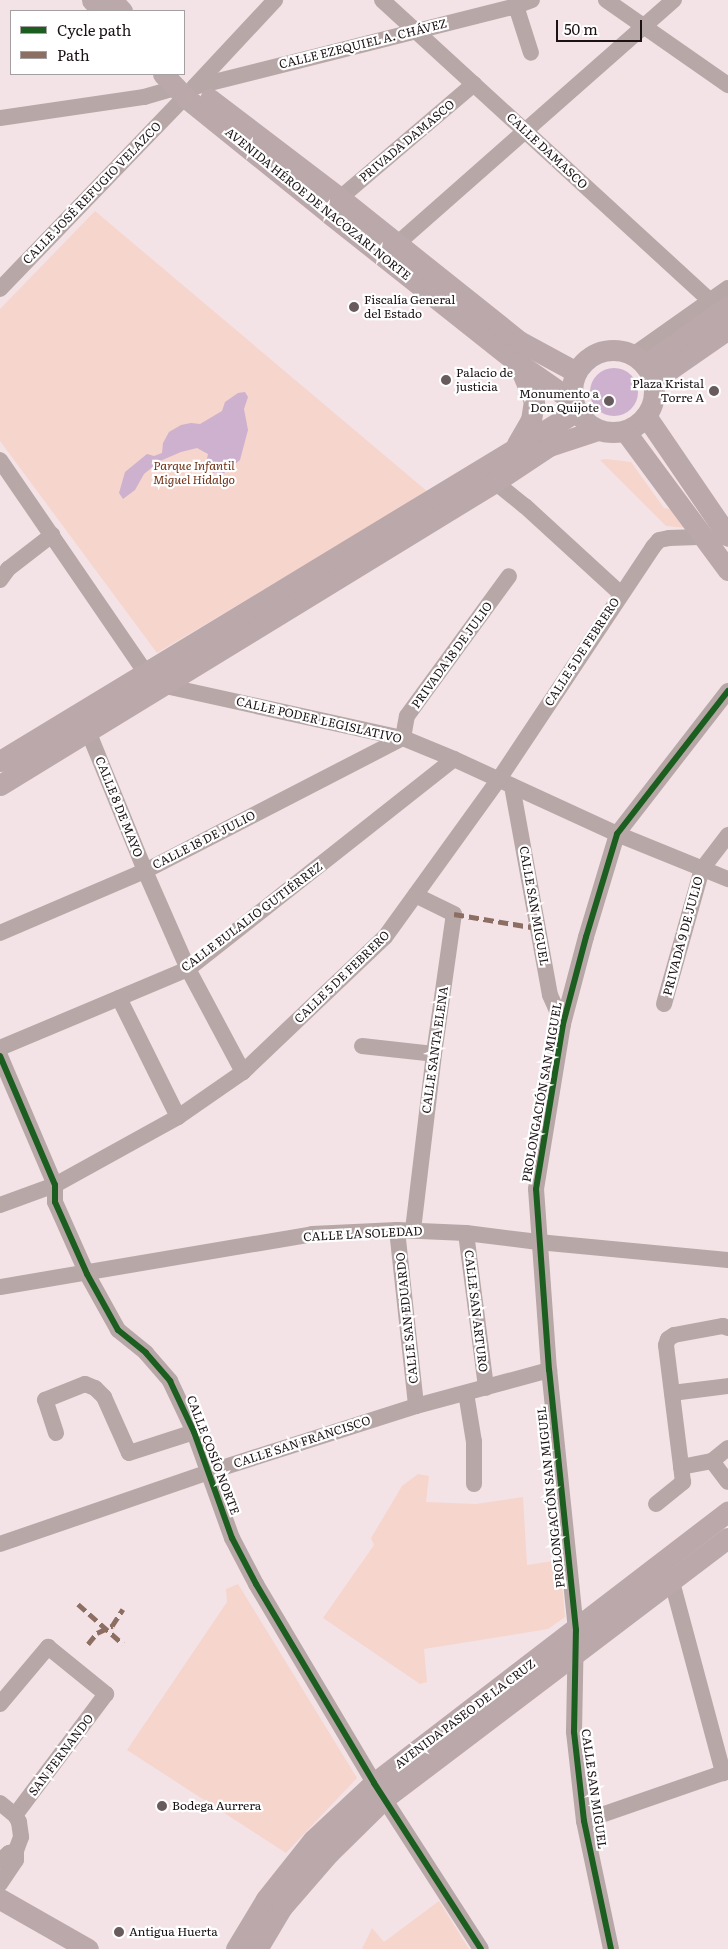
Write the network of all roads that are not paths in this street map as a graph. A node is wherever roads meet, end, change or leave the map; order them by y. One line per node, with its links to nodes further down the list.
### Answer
1 (92, 0): 10 (main road)
2 (112, 0): 11 (main road)
3 (275, 0): 15 (street, CALLE JOSÉ REFUGIO VELAZCO)
4 (382, 0): 13 (street, CALLE DAMASCO)
5 (532, 0): 9 (street, CALLE EZEQUIEL A. CHÁVEZ)
6 (606, 0): 12 (street)
7 (674, 0): 12 (street)
8 (490, 5): 9 (street, CALLE EZEQUIEL A. CHÁVEZ); 13 (street, CALLE EZEQUIEL A. CHÁVEZ)
9 (516, 6): 14 (street)
10 (101, 10)
11 (121, 10)
12 (644, 26): 17 (street); 21 (street)
13 (418, 31): 15 (street, CALLE EZEQUIEL A. CHÁVEZ); 16 (street, CALLE DAMASCO)
14 (531, 52)
15 (180, 84): 18 (street, CALLE EZEQUIEL A. CHÁVEZ); 20 (street, CALLE JOSÉ REFUGIO VELAZCO); 22 (main road, AVENIDA HÉROE DE NACOZARI NORTE); 28 (main road, AVENIDA HÉROE DE NACOZARI NORTE)
16 (474, 84): 21 (street, CALLE DAMASCO); 22 (street, PRIVADA DAMASCO)
17 (728, 86)
18 (144, 97): 19 (street, CALLE EZEQUIEL A. CHÁVEZ); 20 (street)
19 (0, 118)
20 (163, 119): 25 (street, CALLE JOSÉ REFUGIO VELAZCO)
21 (526, 131): 23 (street); 26 (street, CALLE DAMASCO)
22 (340, 198): 23 (main road, AVENIDA HÉROE DE NACOZARI NORTE)
23 (398, 244): 30 (main road, AVENIDA HÉROE DE NACOZARI NORTE)
24 (728, 288): 26 (street)
25 (0, 289)
26 (720, 303): 29 (main road)
27 (728, 330): 29 (main road)
28 (518, 363): 31 (main road, AVENIDA HÉROE DE NACOZARI NORTE); 35 (main road)
29 (644, 367): 30 (main road); 32 (main road)
30 (576, 372): 31 (main road)
31 (575, 406): 33 (main road); 35 (main road)
32 (646, 416): 34 (main road); 39 (main road)
33 (598, 430): 34 (main road); 37 (main road)
34 (625, 430): 40 (main road)
35 (513, 448): 45 (main road)
36 (0, 460): 38 (street)
37 (495, 482): 44 (street, CALLE 5 DE FEBRERO); 45 (main road)
38 (52, 536): 43 (street); 45 (street)
39 (728, 536)
40 (706, 537): 41 (main road); 44 (street, CALLE 5 DE FEBRERO)
41 (728, 570)
42 (509, 576): 48 (street, PRIVADA 18 DE JULIO)
43 (0, 580)
44 (621, 594): 51 (street, CALLE 5 DE FEBRERO)
45 (153, 679): 47 (main road); 48 (street, CALLE PODER LEGISLATIVO); 50 (main road)
46 (728, 691): 53 (street, PROLONGACIÓN SAN MIGUEL)
47 (88, 731): 52 (main road); 56 (street, CALLE 8 DE MAYO)
48 (403, 738): 49 (street, CALLE PODER LEGISLATIVO); 56 (street, CALLE 18 DE JULIO)
49 (454, 759): 51 (street, CALLE PODER LEGISLATIVO); 60 (street, CALLE EULALIO GUTIÉRREZ)
50 (0, 761)
51 (505, 783): 53 (street, CALLE PODER LEGISLATIVO); 58 (street, CALLE 5 DE FEBRERO); 63 (street, CALLE SAN MIGUEL)
52 (0, 785)
53 (617, 834): 55 (street, CALLE PODER LEGISLATIVO); 63 (street, PROLONGACIÓN SAN MIGUEL)
54 (728, 835): 55 (street)
55 (702, 869): 57 (street, CALLE PODER LEGISLATIVO); 62 (street, PRIVADA 9 DE JULIO)
56 (145, 871): 59 (street, CALLE 18 DE JULIO); 60 (street, CALLE 8 DE MAYO)
57 (728, 879)
58 (415, 896): 66 (street, CALLE SANTA ELENA); 68 (street, CALLE 5 DE FEBRERO)
59 (0, 933)
60 (188, 969): 61 (street, CALLE EULALIO GUTIÉRREZ); 68 (street, CALLE 8 DE MAYO)
61 (119, 998): 65 (street, CALLE EULALIO GUTIÉRREZ); 69 (street)
62 (664, 1004)
63 (563, 1024): 74 (street, PROLONGACIÓN SAN MIGUEL)
64 (362, 1046): 66 (street)
65 (0, 1048)
66 (434, 1054): 72 (street, CALLE SANTA ELENA)
67 (0, 1056): 70 (street, CALLE COSÍO NORTE)
68 (243, 1072): 69 (street, CALLE 5 DE FEBRERO)
69 (178, 1117): 70 (street, CALLE 5 DE FEBRERO)
70 (54, 1185): 71 (street, CALLE 5 DE FEBRERO); 76 (street, CALLE COSÍO NORTE)
71 (0, 1205)
72 (405, 1230): 73 (street, CALLE LA SOLEDAD); 76 (street, CALLE LA SOLEDAD); 84 (street, CALLE SAN EDUARDO)
73 (466, 1233): 74 (street, CALLE LA SOLEDAD); 81 (street, CALLE SAN ARTURO)
74 (538, 1242): 75 (street, CALLE LA SOLEDAD); 79 (street, PROLONGACIÓN SAN MIGUEL)
75 (728, 1260)
76 (87, 1274): 77 (street, CALLE LA SOLEDAD); 85 (street, CALLE COSÍO NORTE)
77 (0, 1287)
78 (728, 1328): 83 (street)
79 (550, 1370): 81 (street, CALLE SAN FRANCISCO); 98 (street, PROLONGACIÓN SAN MIGUEL)
80 (728, 1386): 83 (street)
81 (486, 1388): 82 (street, CALLE SAN FRANCISCO)
82 (466, 1393): 84 (street, CALLE SAN FRANCISCO); 92 (street)
83 (672, 1393): 89 (street)
84 (416, 1406): 90 (street, CALLE SAN FRANCISCO)
85 (194, 1432): 86 (street); 90 (street, CALLE COSÍO NORTE)
86 (56, 1433)
87 (728, 1448): 88 (street)
88 (712, 1462): 89 (street); 91 (street)
89 (681, 1467): 93 (street)
90 (209, 1472): 96 (street, CALLE SAN FRANCISCO); 102 (street, CALLE COSÍO NORTE)
91 (728, 1482)
92 (474, 1484)
93 (656, 1504)
94 (728, 1511): 98 (main road, AVENIDA PASEO DE LA CRUZ)
95 (728, 1538): 97 (main road, AVENIDA PASEO DE LA CRUZ)
96 (0, 1544)
97 (672, 1582): 99 (main road, AVENIDA PASEO DE LA CRUZ); 101 (street)
98 (576, 1630): 99 (street, CALLE SAN MIGUEL); 102 (main road, AVENIDA PASEO DE LA CRUZ)
99 (575, 1655): 102 (main road, AVENIDA PASEO DE LA CRUZ); 105 (street, CALLE SAN MIGUEL)
100 (0, 1704): 104 (street, SAN FERNANDO)
101 (726, 1772): 105 (street)
102 (379, 1791): 110 (main road, AVENIDA PASEO DE LA CRUZ); 111 (main road, AVENIDA PASEO DE LA CRUZ); 112 (street, CALLE COSÍO NORTE)
103 (0, 1804): 104 (street)
104 (15, 1815): 106 (street)
105 (584, 1822): 113 (street, CALLE SAN MIGUEL)
106 (16, 1852): 107 (street); 108 (street)
107 (0, 1861)
108 (1, 1898): 109 (main road)
109 (88, 1949)
110 (236, 1949)
111 (256, 1949)
112 (481, 1949)
113 (610, 1949)

